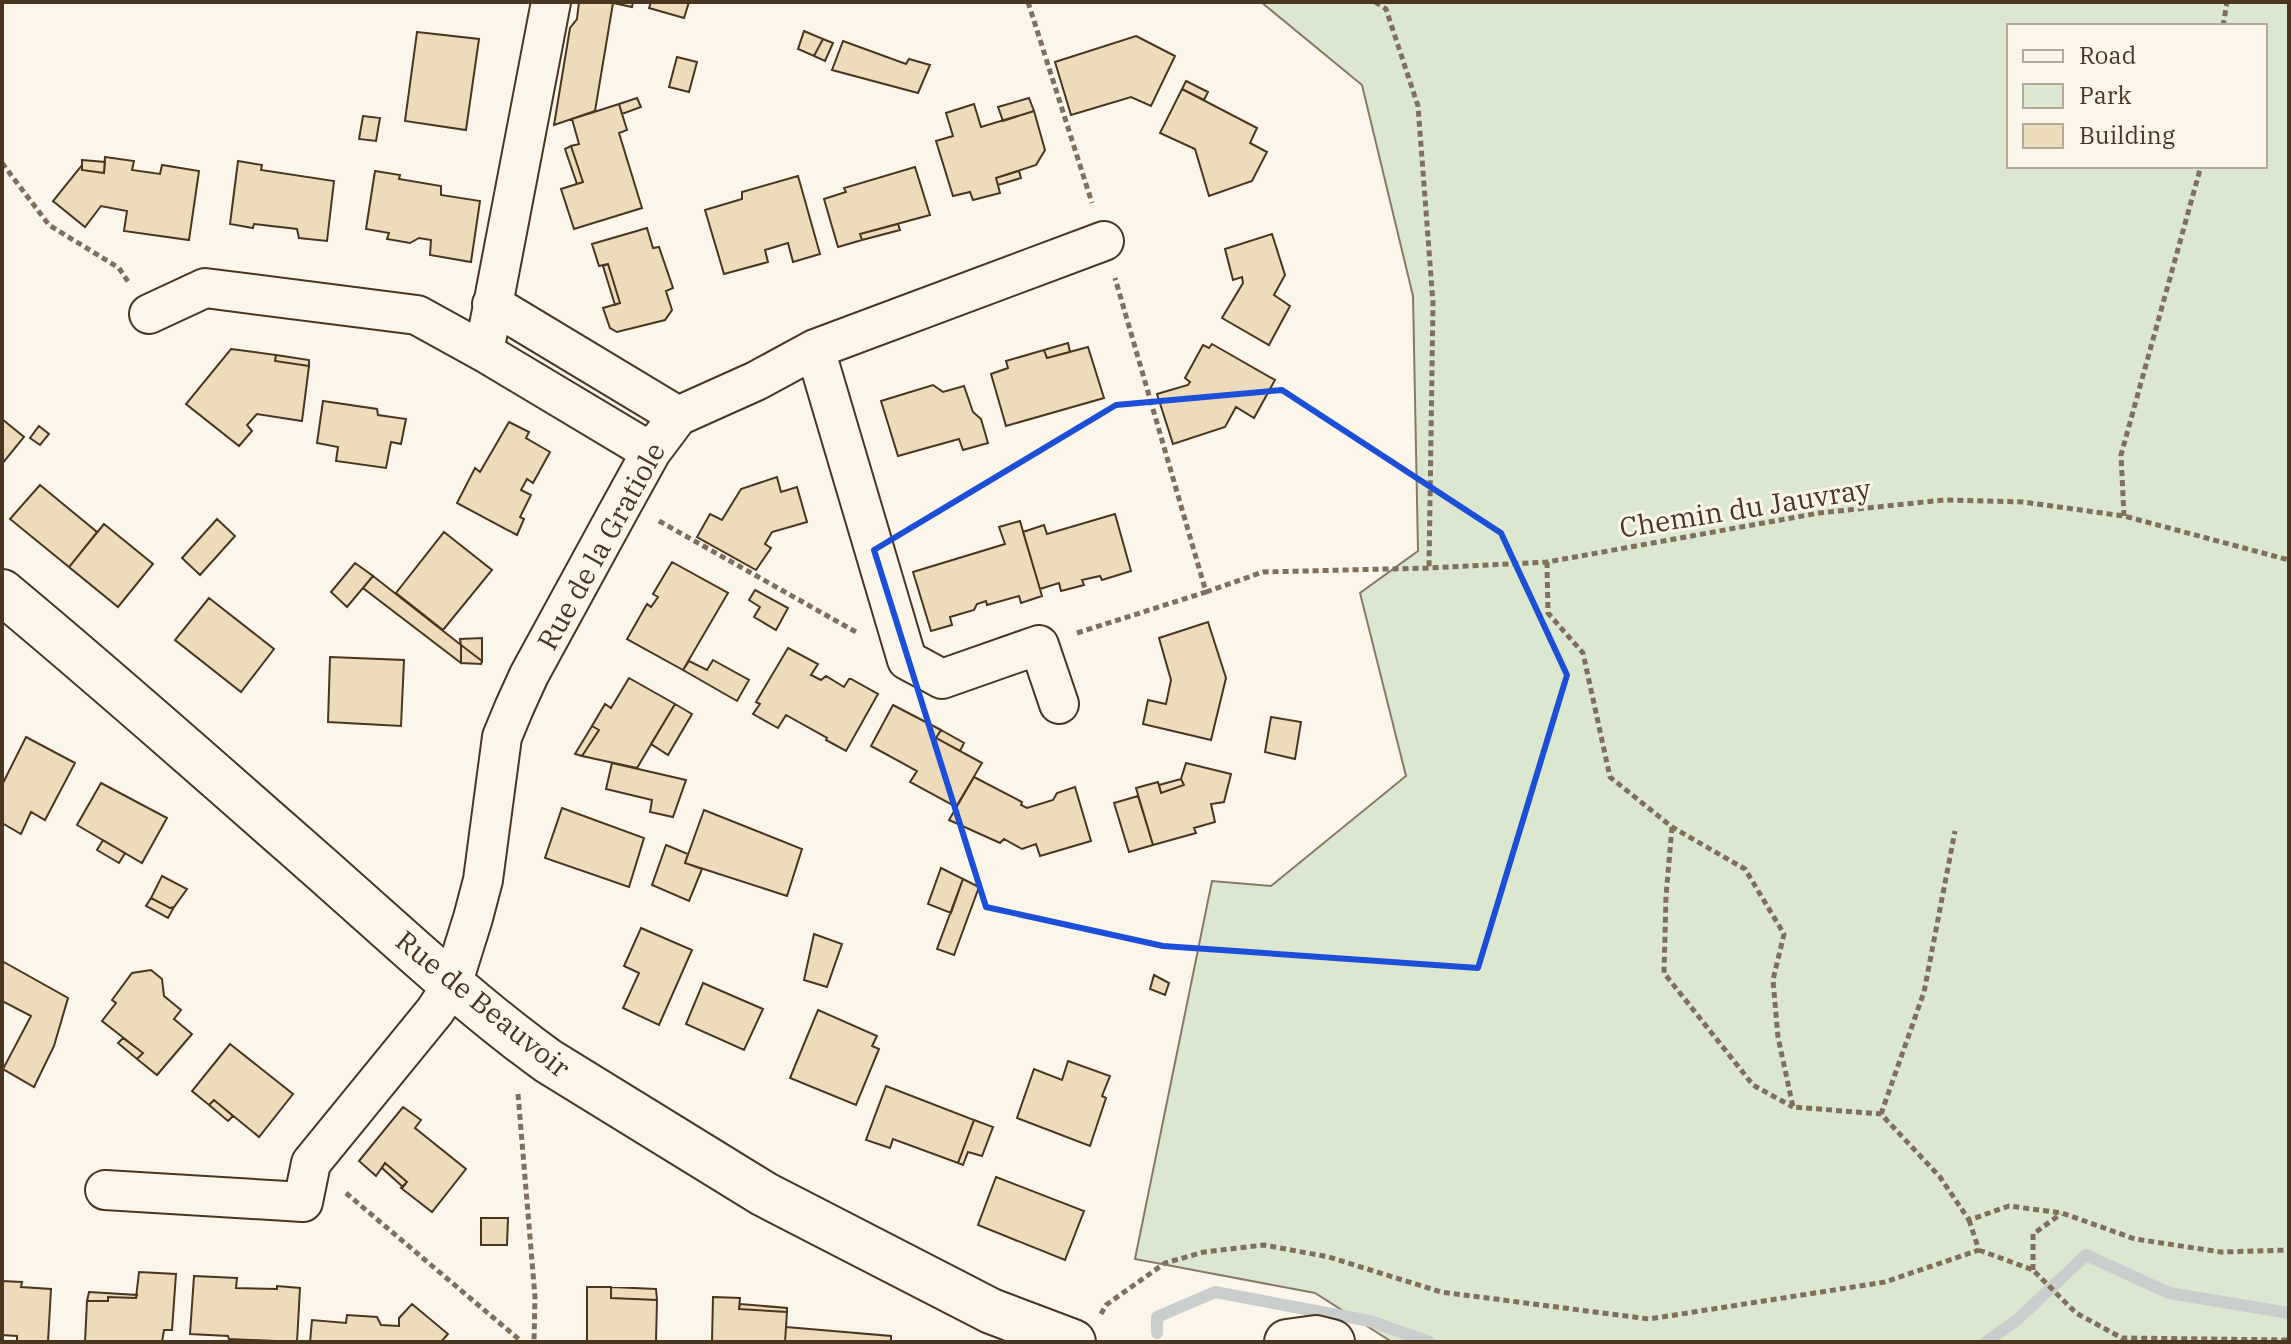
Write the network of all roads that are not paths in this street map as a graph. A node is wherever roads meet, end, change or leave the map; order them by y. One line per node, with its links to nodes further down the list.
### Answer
1 (551, 2): 3 (street)
2 (1104, 241): 5 (street, Rue de la Gratiole)
3 (492, 304): 6 (street); 7 (street)
4 (149, 314): 6 (street)
5 (815, 349): 7 (street, Rue de la Gratiole); 10 (street)
6 (484, 352): 8 (street)
7 (678, 416): 8 (street, Rue de la Gratiole)
8 (651, 452): 11 (street, Rue de la Gratiole)
9 (2, 592): 11 (street, Rue de Beauvoir)
10 (1059, 704)
11 (452, 985): 12 (street, Rue de la Gratiole); 13 (street, Rue de Beauvoir)
12 (105, 1190)
13 (1086, 1330)
14 (1287, 1342): 15 (street)
15 (1332, 1342)

